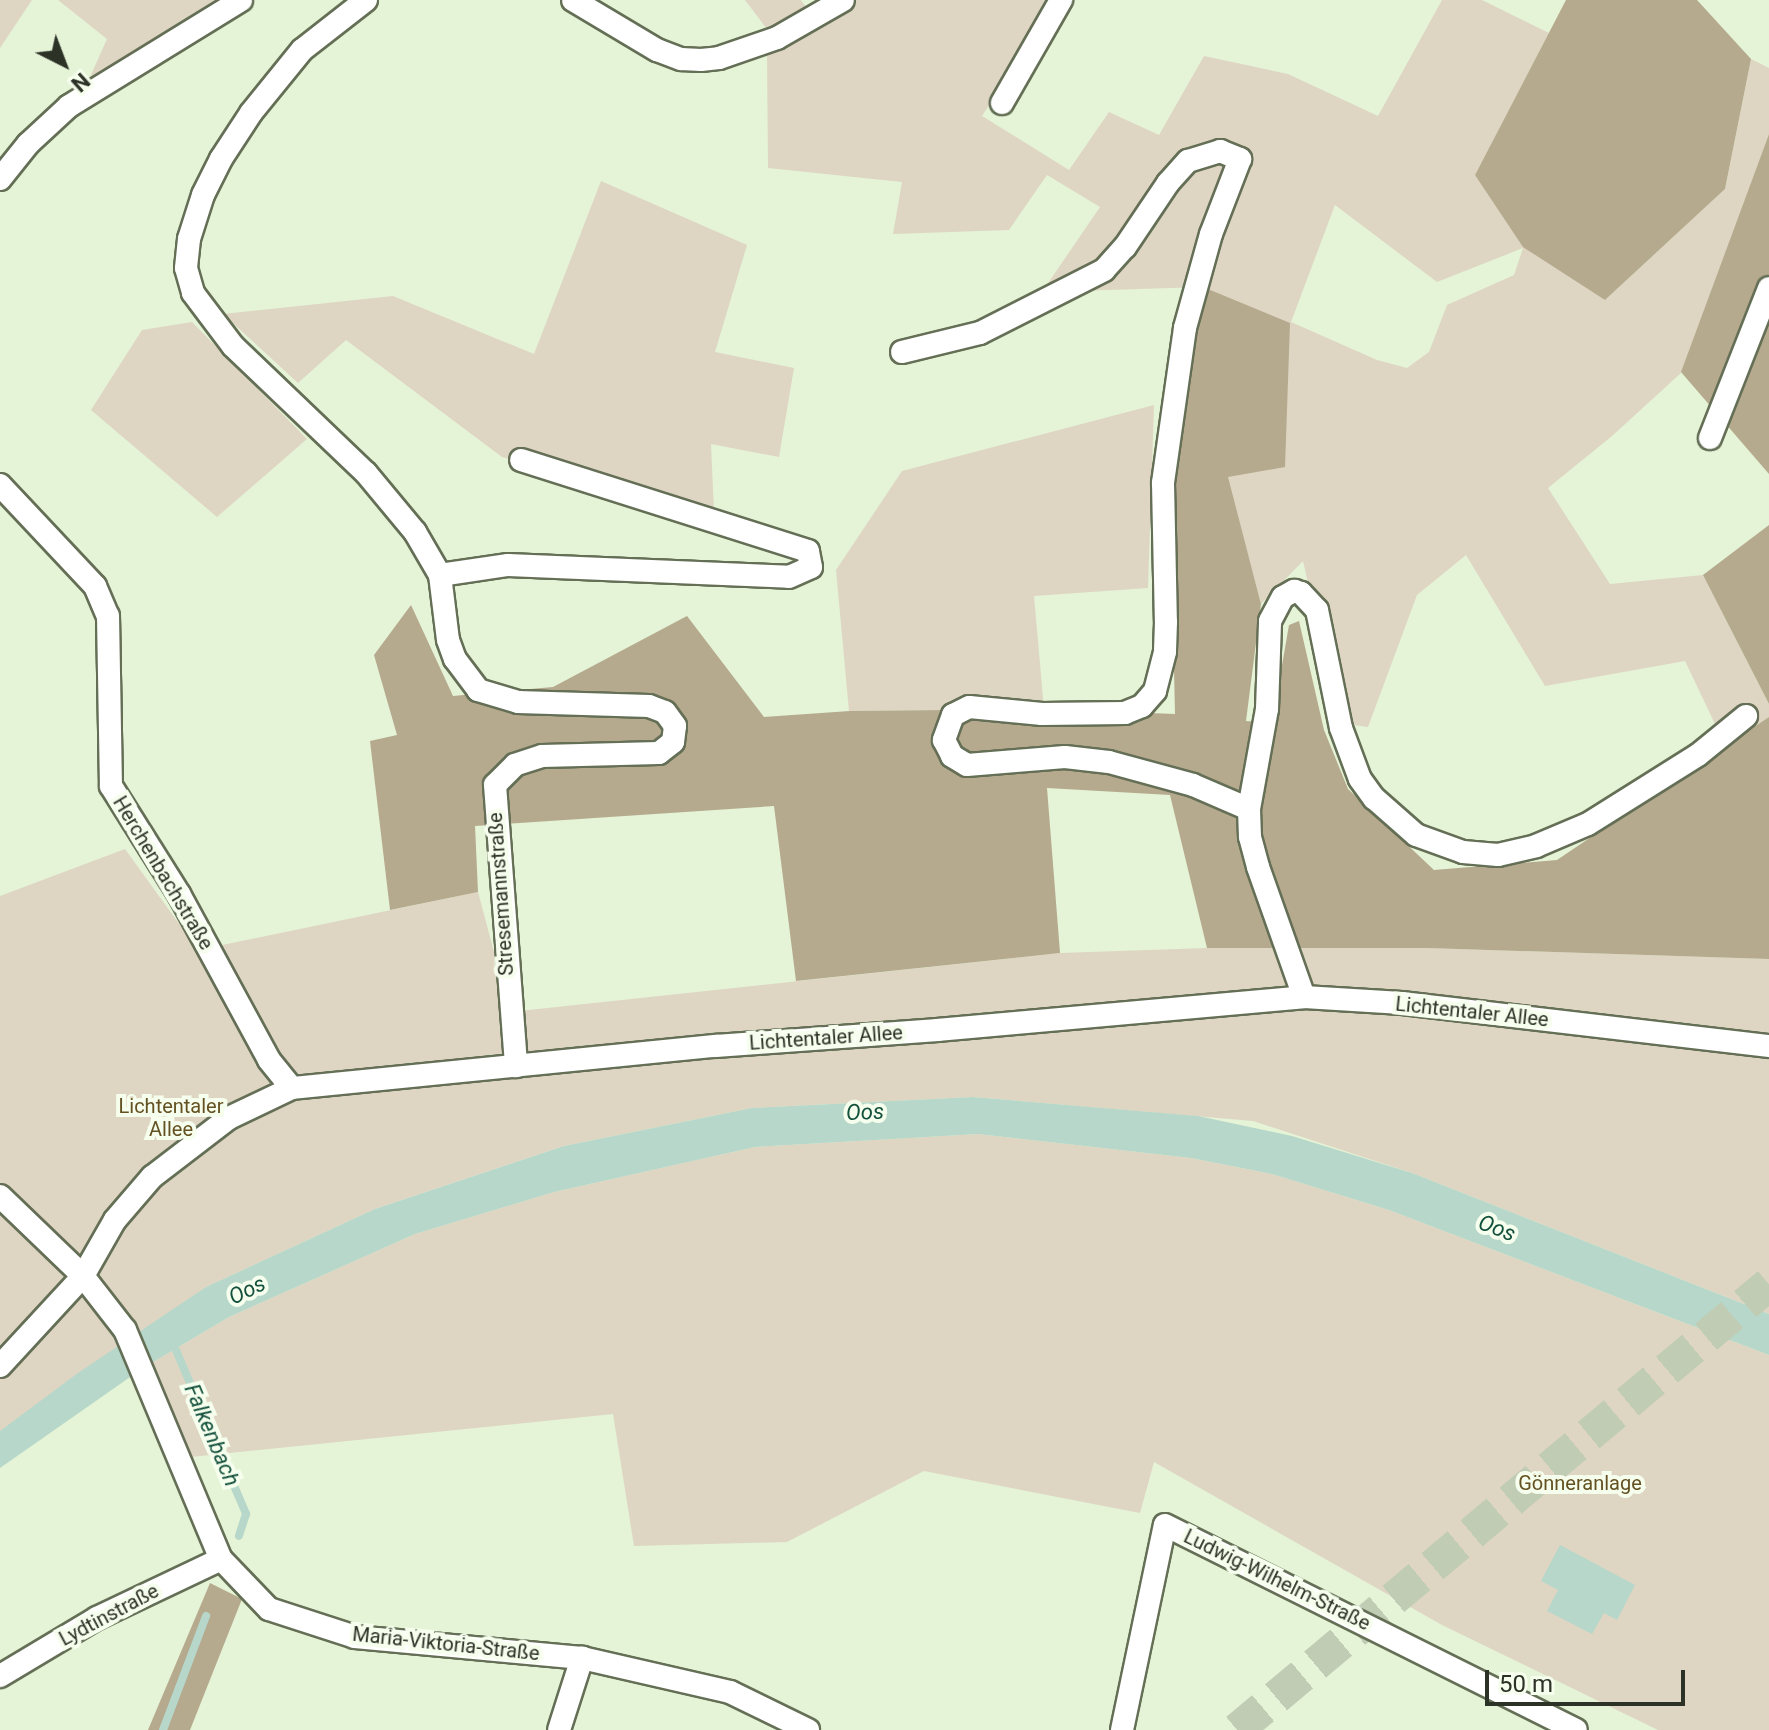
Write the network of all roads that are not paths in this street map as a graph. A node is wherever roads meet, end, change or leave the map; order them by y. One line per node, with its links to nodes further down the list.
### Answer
1 (241, 0): 7 (street)
2 (366, 0): 13 (street, Stresemannstraße)
3 (573, 0): 4 (street)
4 (843, 0)
5 (1061, 0): 6 (street)
6 (1002, 103)
7 (0, 179)
8 (1769, 288): 10 (street)
9 (902, 352): 15 (street)
10 (1710, 438)
11 (521, 460): 13 (street)
12 (0, 485): 19 (street, Herchenbachstraße)
13 (440, 575): 18 (street, Stresemannstraße)
14 (1746, 716): 15 (street)
15 (1249, 809): 16 (street)
16 (1304, 997): 17 (street, Lichtentaler Allee); 18 (street, Lichtentaler Allee)
17 (1769, 1046)
18 (516, 1066): 19 (street, Lichtentaler Allee)
19 (292, 1088): 21 (street, Lichtentaler Allee)
20 (0, 1196): 21 (street, Maria-Viktoria-Straße)
21 (83, 1276): 22 (street, Lichtentaler Allee); 23 (street, Maria-Viktoria-Straße)
22 (0, 1366)
23 (221, 1559): 24 (street, Maria-Viktoria-Straße); 25 (street, Lydtinstraße)
24 (582, 1658): 26 (street); 27 (street, Maria-Viktoria-Straße)
25 (0, 1676)
26 (559, 1730)
27 (808, 1730)
28 (1122, 1730): 29 (street, Ludwig-Wilhelm-Straße)
29 (1576, 1730)

